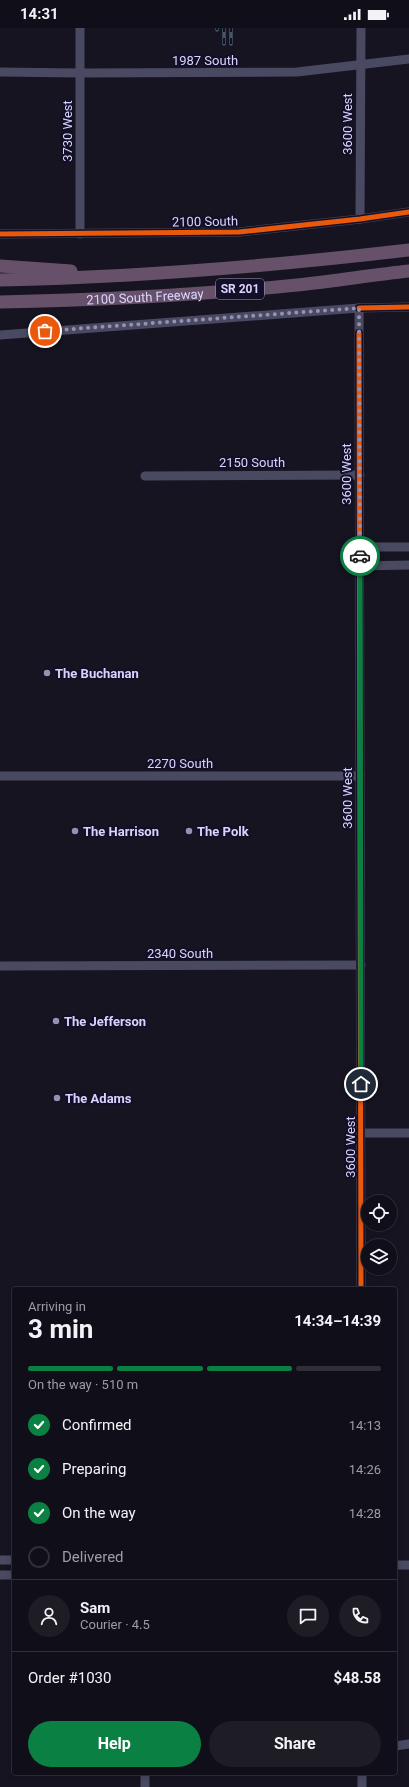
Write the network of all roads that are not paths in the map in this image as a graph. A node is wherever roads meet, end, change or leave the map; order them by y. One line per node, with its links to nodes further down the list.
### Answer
1 (80, 28): 6 (street, 3730 West)
2 (361, 28): 4 (street, 3600 West)
3 (409, 59): 4 (street, 1987 South)
4 (361, 65): 6 (street, 1987 South); 8 (street, 3600 West)
5 (0, 72): 6 (street, 1987 South)
6 (80, 73): 10 (street, 3730 West)
7 (409, 212): 8 (street, 2100 South)
8 (360, 219): 10 (street, 2100 South)
9 (0, 234): 10 (street, 2100 South)
10 (80, 234)
11 (409, 250): 14 (highway, 2100 South Freeway / SR 201)
12 (0, 266): 14 (highway)
13 (409, 271): 16 (highway, 2100 South Freeway / SR 201)
14 (102, 276): 15 (highway, 2100 South Freeway / SR 201)
15 (0, 280)
16 (70, 301): 17 (highway, 2100 South Freeway / SR 201); 20 (highway)
17 (0, 302)
18 (409, 307): 19 (street)
19 (359, 308): 21 (street); 22 (street, 3600 West)
20 (0, 311)
21 (0, 335)
22 (360, 475): 23 (street, 2150 South); 24 (street, 3600 West)
23 (145, 476)
24 (360, 547): 25 (street); 27 (street, 3600 West)
25 (409, 547)
26 (409, 565): 27 (street)
27 (360, 566): 29 (street, 3600 West)
28 (0, 776): 29 (street, 2270 South)
29 (360, 776): 30 (street, 3600 West)
30 (361, 965): 31 (street, 2340 South); 32 (street, 3600 West)
31 (0, 966)
32 (361, 1133): 33 (street); 34 (street, 3600 West)
33 (409, 1133)
34 (361, 1287)
35 (0, 1560): 36 (street)
36 (12, 1560)
37 (397, 1565): 38 (street)
38 (409, 1565)
39 (0, 1575): 40 (street)
40 (12, 1575)
41 (409, 1744): 42 (street)
42 (397, 1746)
43 (145, 1775): 45 (street)
44 (362, 1775): 46 (street)
45 (145, 1787)
46 (362, 1787)

